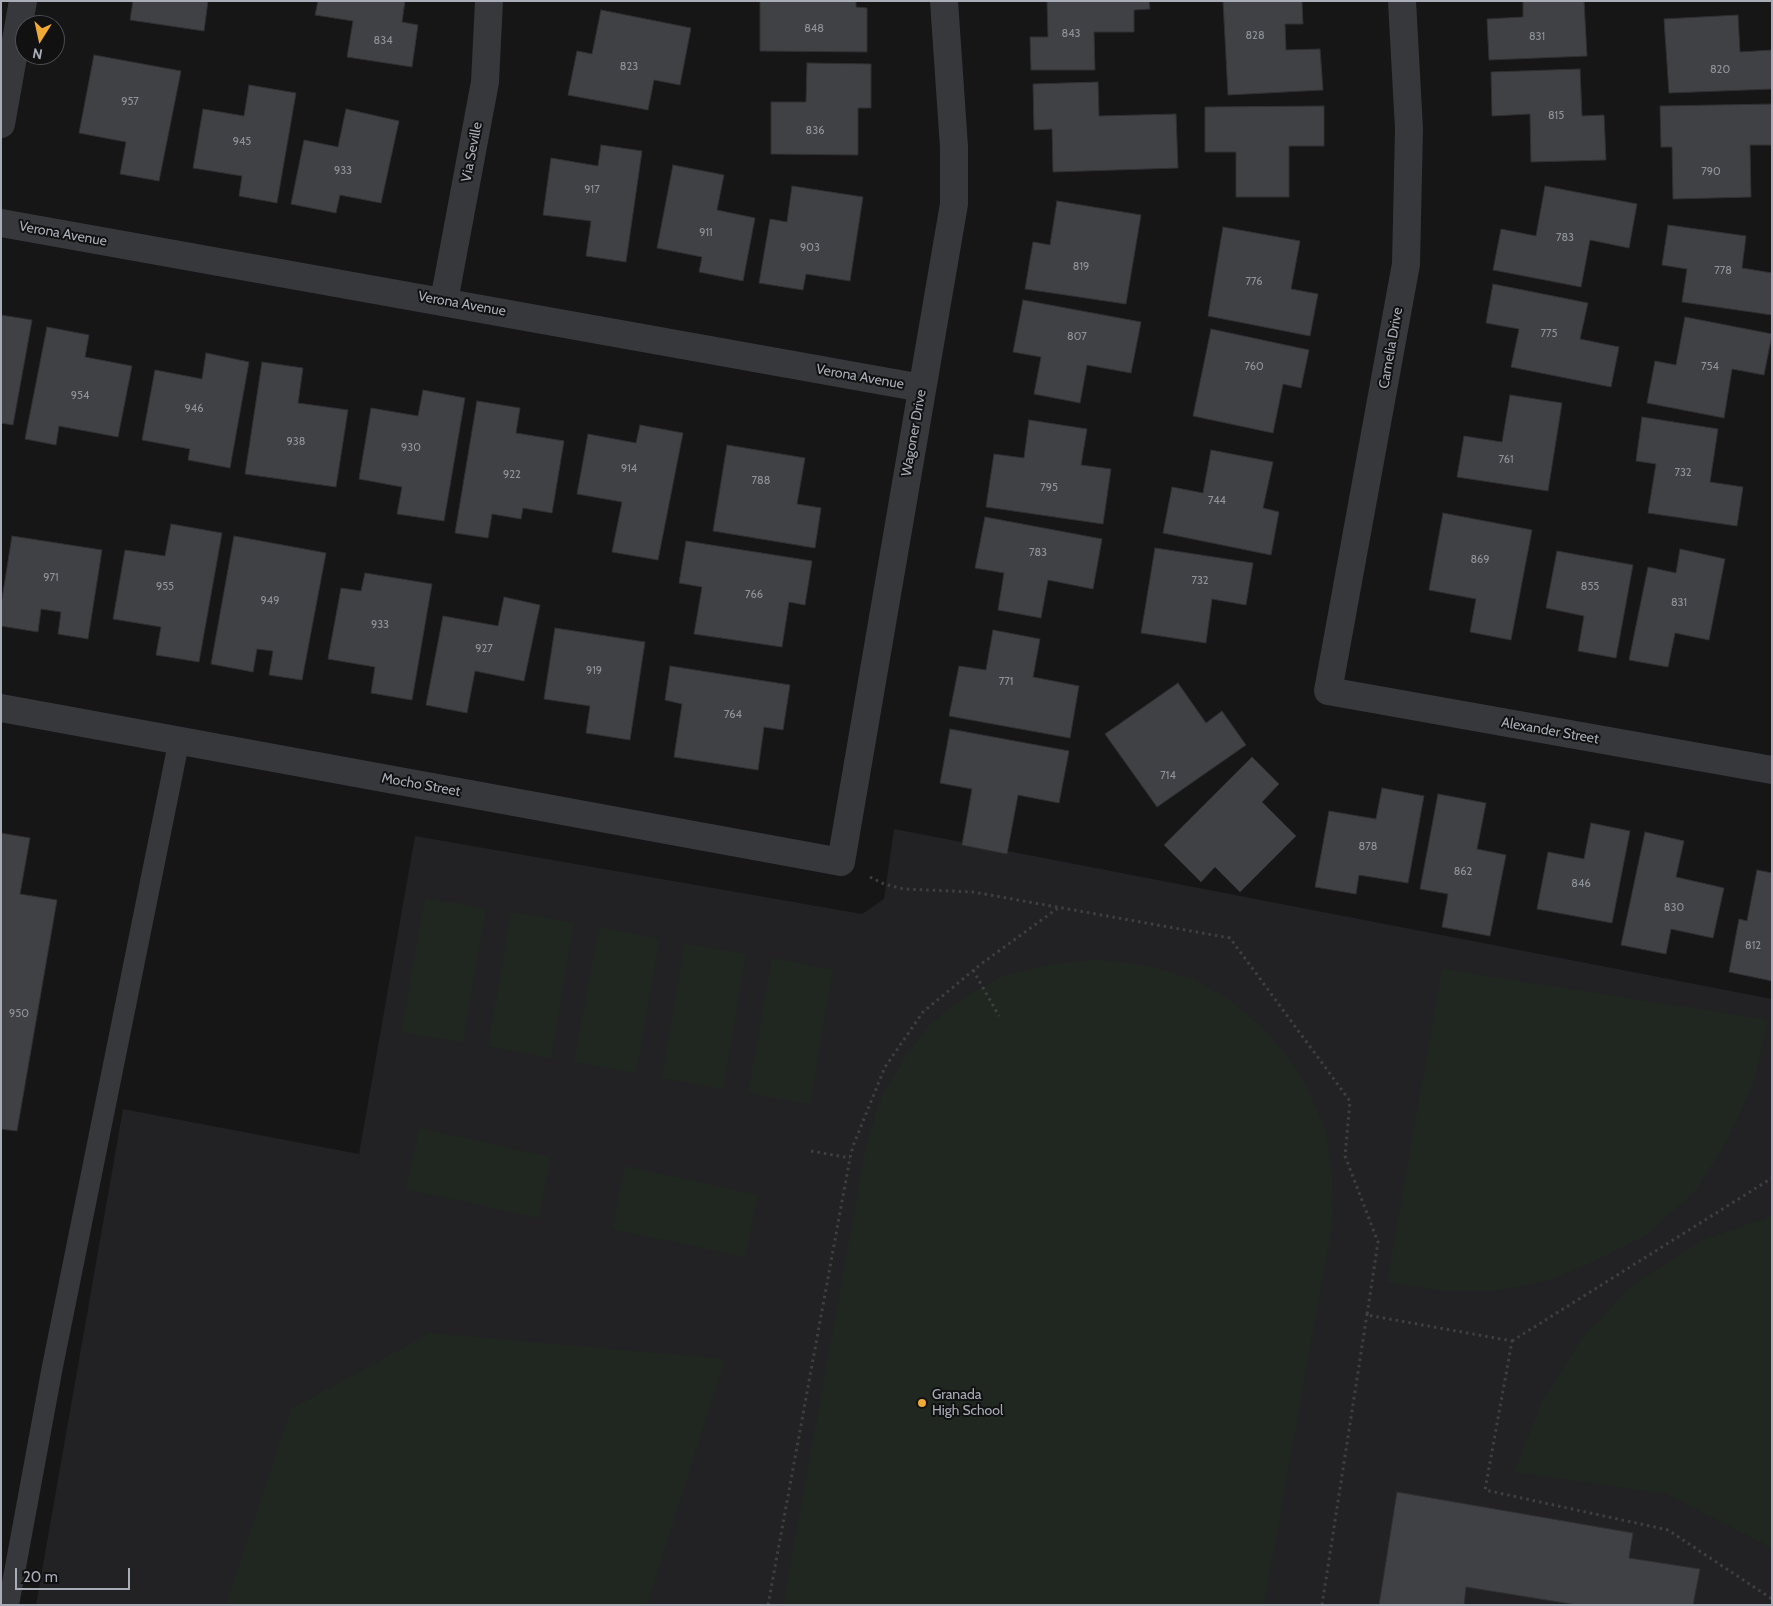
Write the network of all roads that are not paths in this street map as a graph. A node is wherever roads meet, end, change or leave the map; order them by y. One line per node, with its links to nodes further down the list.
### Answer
1 (23, 1): 5 (street)
2 (489, 1): 7 (street, Via Seville)
3 (944, 1): 8 (street, Wagoner Drive)
4 (1402, 1): 9 (street, Camelia Drive)
5 (1, 124)
6 (1, 223): 7 (street, Verona Avenue)
7 (444, 301): 8 (street, Verona Avenue)
8 (922, 388): 13 (street, Wagoner Drive)
9 (1328, 691): 12 (street, Alexander Street)
10 (1, 708): 11 (street, Mocho Street)
11 (179, 741): 13 (street, Mocho Street); 14 (lane)
12 (1772, 770)
13 (840, 862)
14 (9, 1602)

